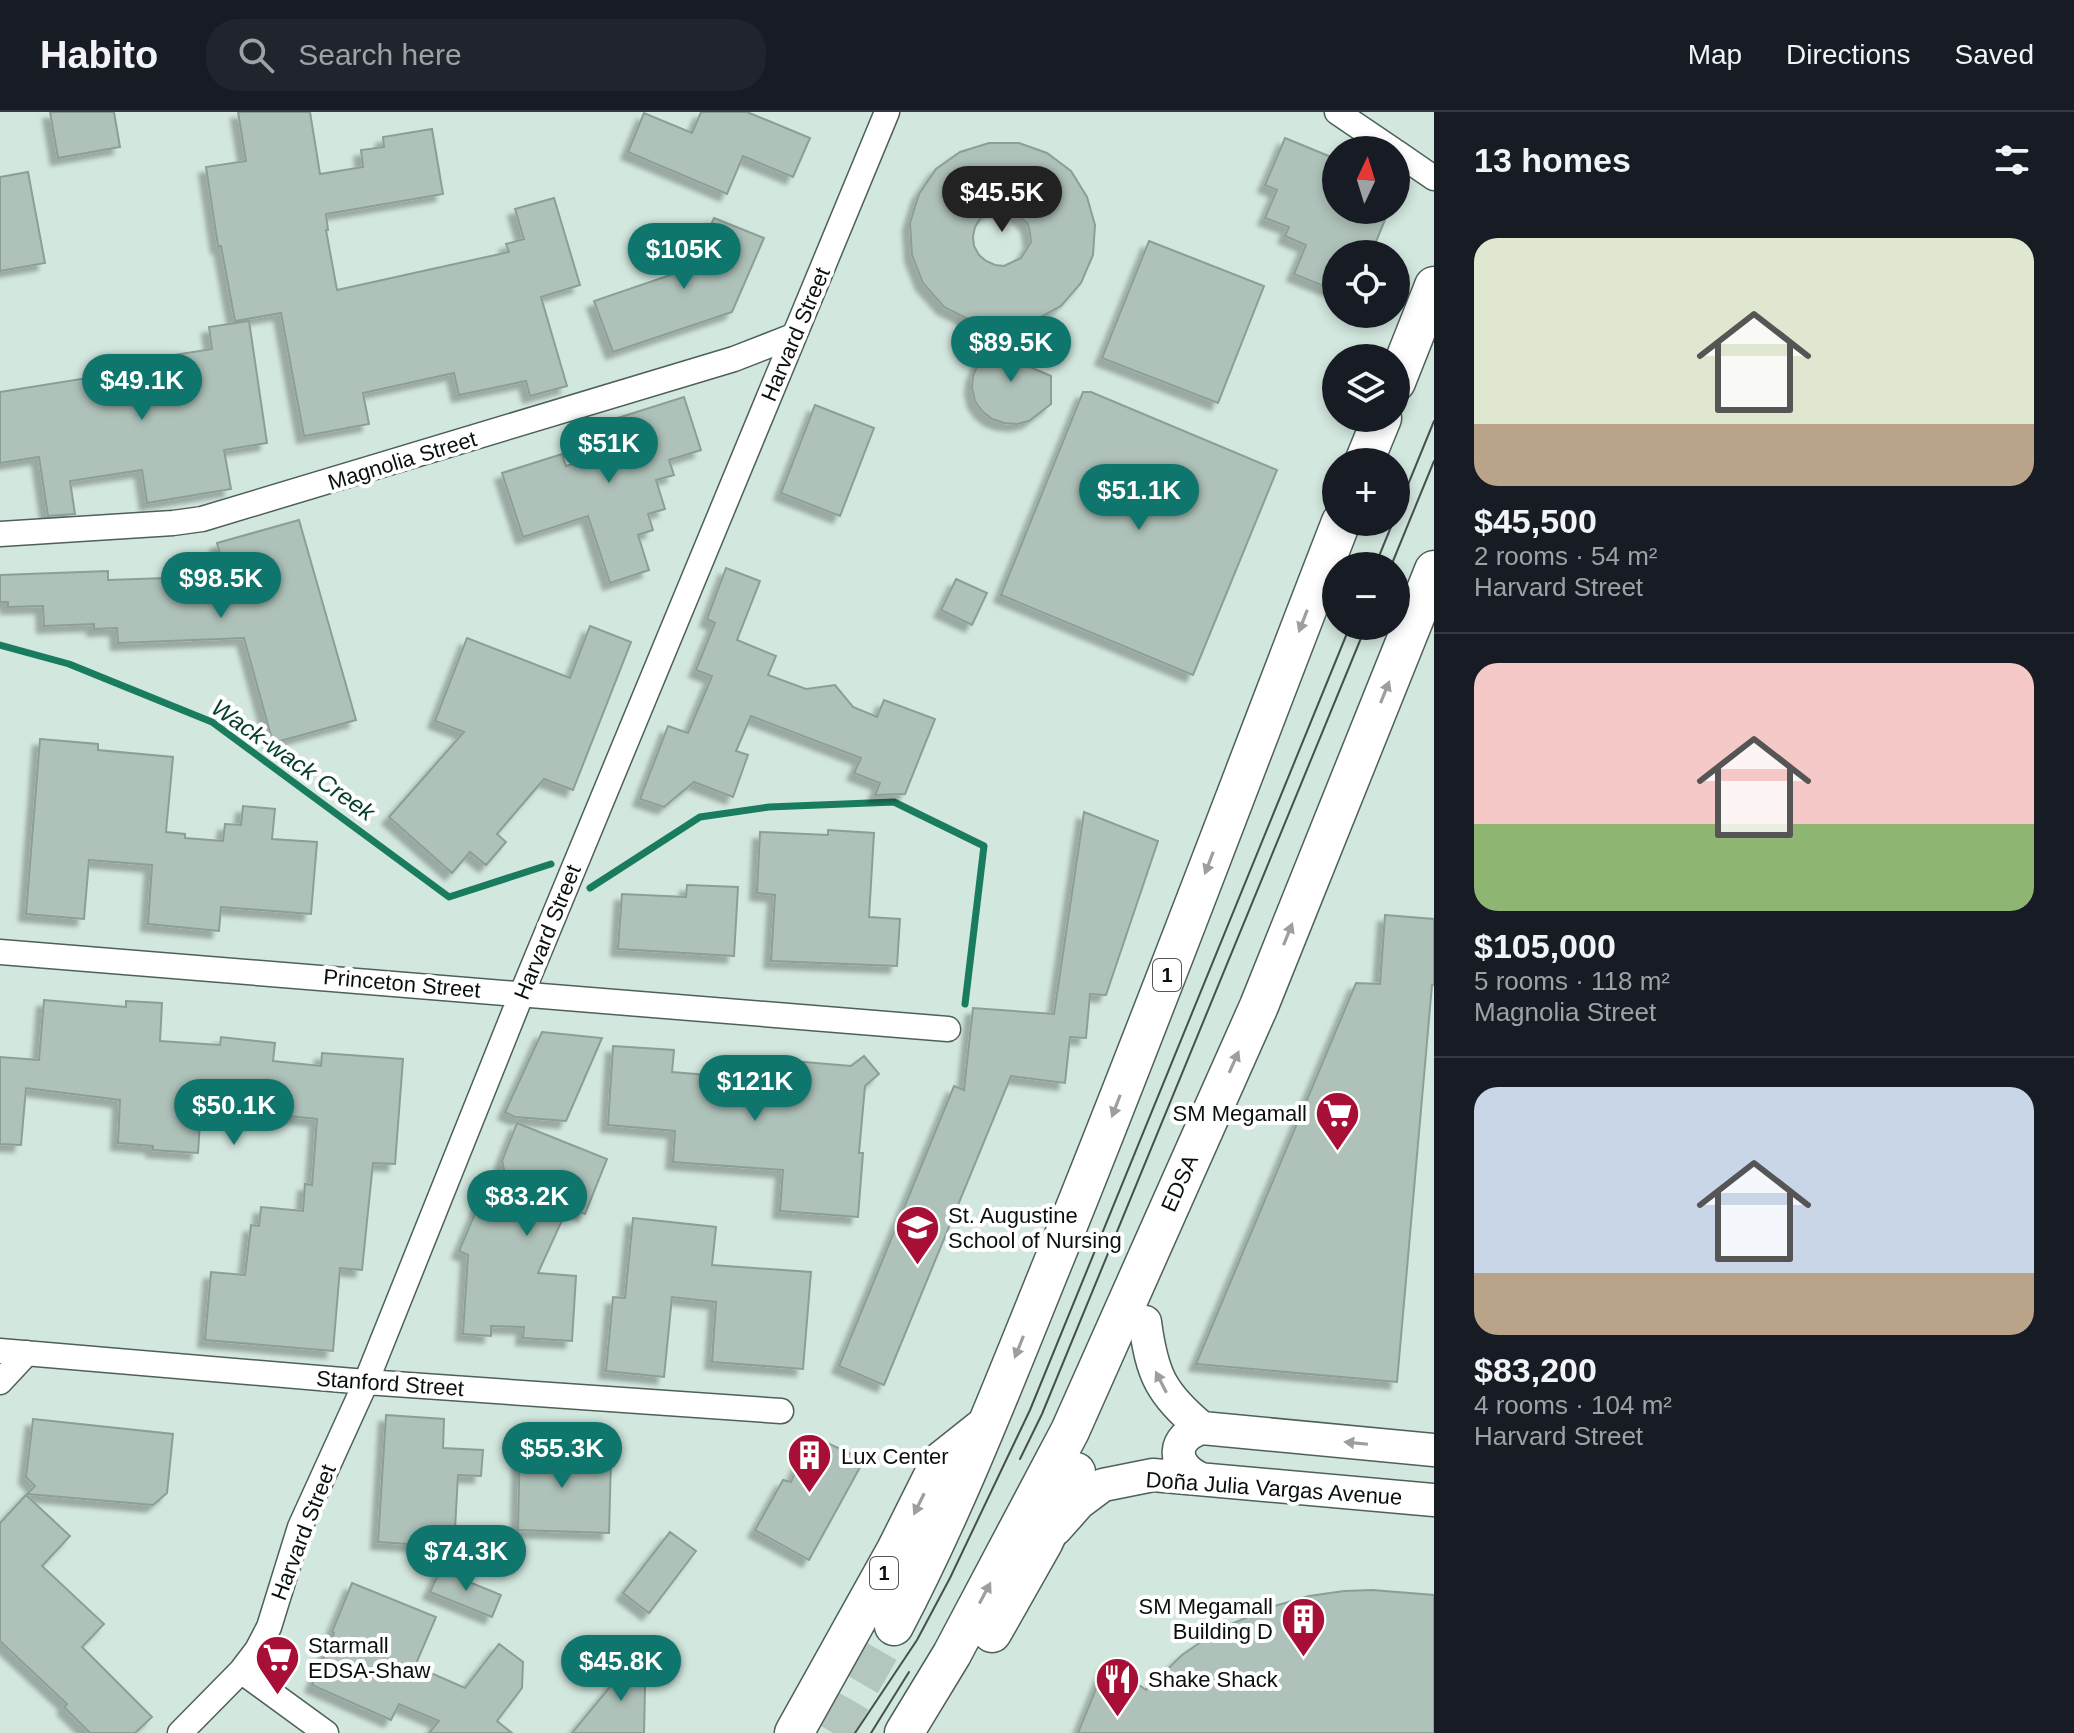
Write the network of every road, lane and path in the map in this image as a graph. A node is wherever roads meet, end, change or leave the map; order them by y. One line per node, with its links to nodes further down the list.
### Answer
1 (887, 112): 7 (street, Harvard Street)
2 (1337, 112): 3 (street)
3 (1372, 136)
4 (1410, 162): 5 (street)
5 (1434, 178)
6 (1434, 286): 8 (highway)
7 (793, 336): 9 (street, Magnolia Street); 13 (street, Harvard Street)
8 (1410, 347)
9 (0, 534)
10 (1336, 536): 22 (highway, 1, one-way to 22)
11 (1434, 570): 15 (highway, EDSA, one-way to 11)
12 (0, 952): 13 (street, Princeton Street)
13 (522, 993): 14 (street, Princeton Street); 20 (street, Harvard Street)
14 (948, 1029)
15 (1144, 1261): 16 (highway); 33 (highway, EDSA, one-way to 15)
16 (1145, 1322): 23 (main road, one-way to 16); 27 (highway)
17 (0, 1351): 18 (street, Stanford Street)
18 (27, 1353): 19 (street); 20 (street, Stanford Street)
19 (0, 1382)
20 (366, 1382): 21 (street, Stanford Street); 29 (street, Harvard Street)
21 (781, 1411)
22 (987, 1425): 28 (highway, 1); 32 (highway, 1, one-way to 32)
23 (1202, 1428): 24 (main road, one-way to 23); 25 (main road)
24 (1434, 1450)
25 (1199, 1478): 26 (main road, Doña Julia Vargas Avenue); 27 (main road, Doña Julia Vargas Avenue)
26 (1434, 1500)
27 (1043, 1543): 34 (highway)
28 (894, 1626)
29 (241, 1671): 30 (street, Harvard Street); 31 (street)
30 (180, 1733)
31 (326, 1733)
32 (794, 1733)
33 (904, 1733)
34 (935, 1733)

